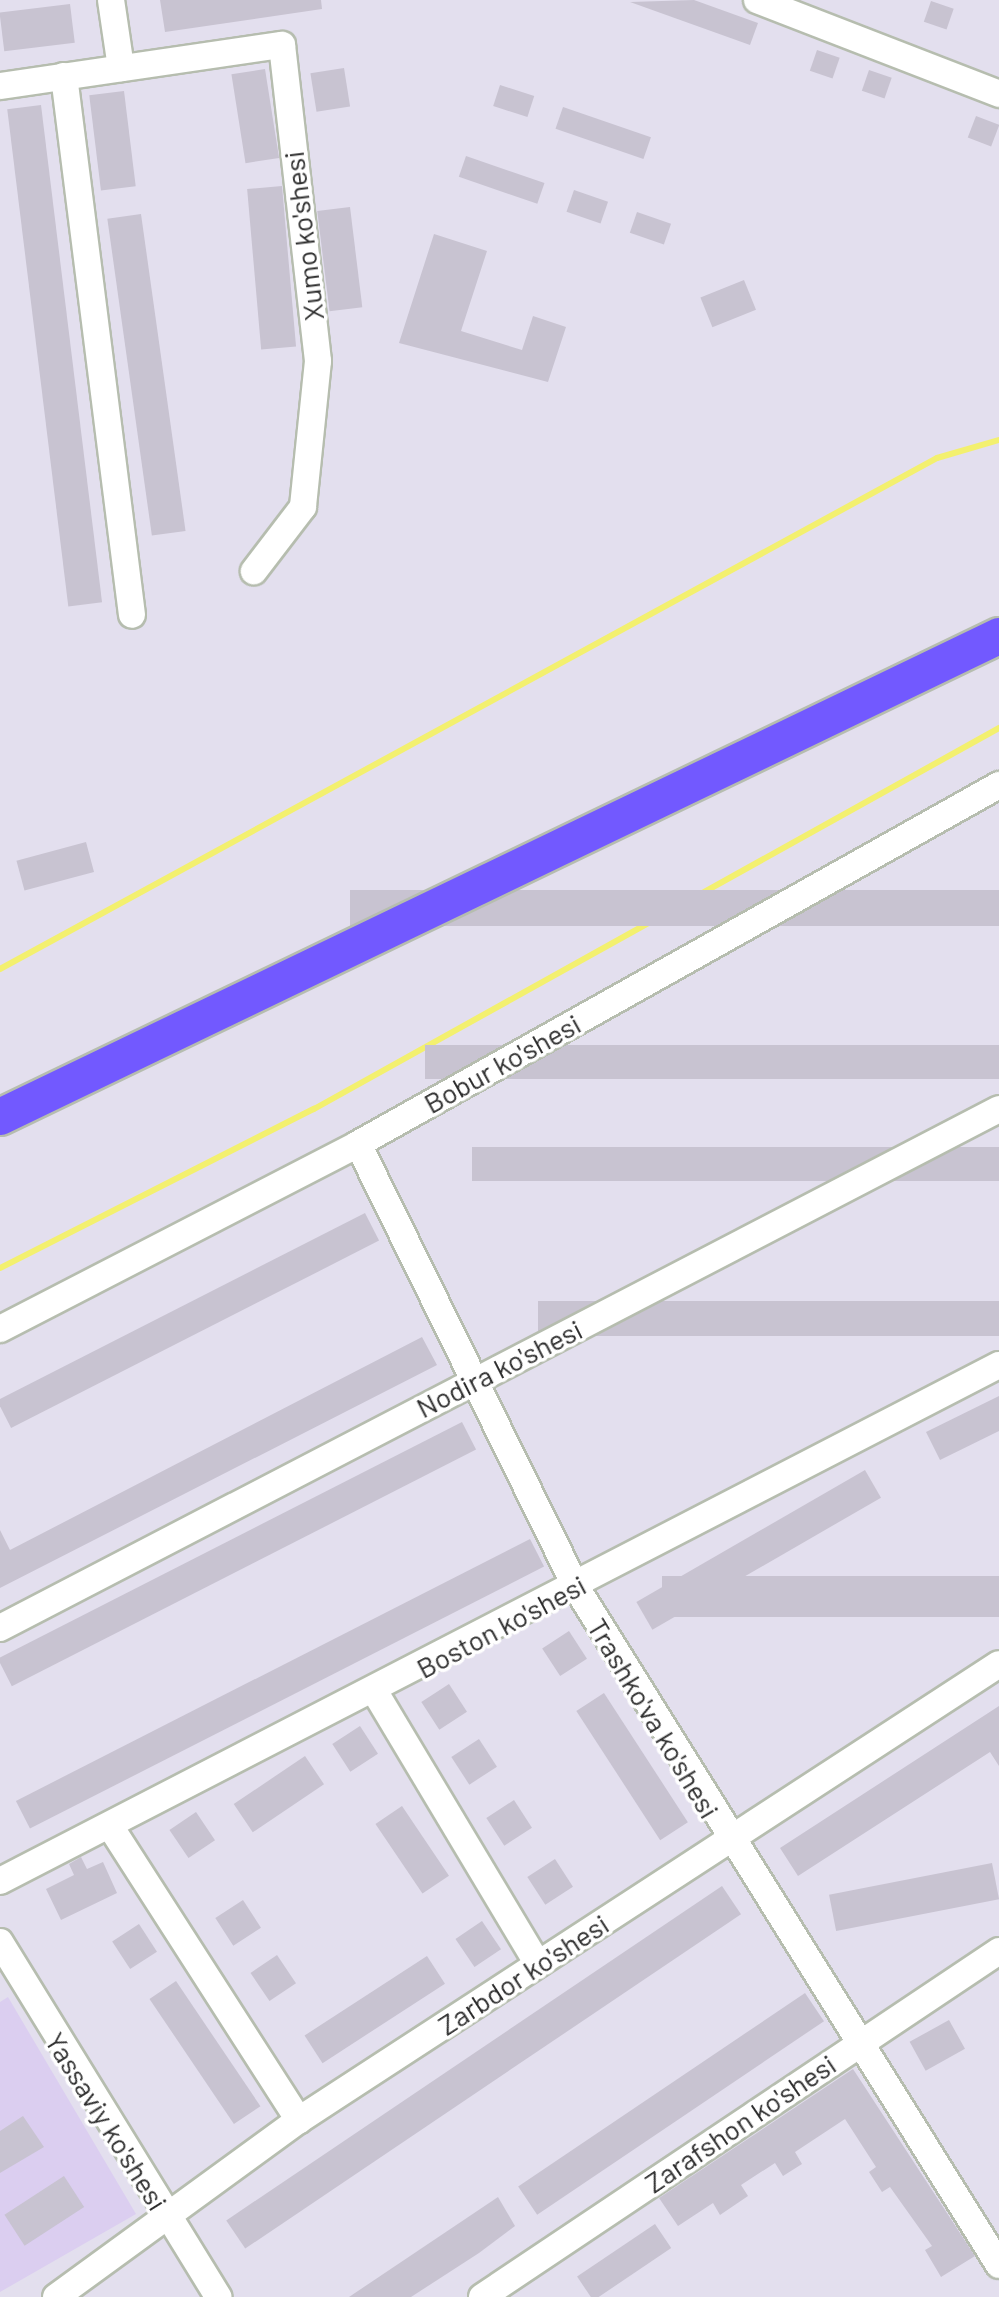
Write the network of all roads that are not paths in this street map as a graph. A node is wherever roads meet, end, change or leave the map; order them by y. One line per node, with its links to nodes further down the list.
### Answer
1 (111, 0): 3 (street)
2 (757, 0): 6 (street)
3 (121, 68): 4 (street, Xumo ko'shesi); 7 (street, Xumo ko'shesi)
4 (64, 76): 5 (street, Xumo ko'shesi); 8 (street)
5 (0, 86)
6 (999, 94)
7 (254, 571)
8 (132, 615)
9 (999, 636): 12 (highway)
10 (999, 785): 13 (street, Bobur ko'shesi)
11 (999, 1109): 16 (street, Nodira ko'shesi)
12 (0, 1117)
13 (358, 1144): 14 (street, Bobur ko'shesi); 16 (street, Trashko'va ko'shesi)
14 (0, 1329)
15 (999, 1365): 17 (street, Boston ko'shesi)
16 (475, 1380): 17 (street, Trashko'va ko'shesi); 18 (street, Nodira ko'shesi)
17 (576, 1587): 20 (street, Boston ko'shesi); 22 (street, Trashko'va ko'shesi)
18 (0, 1628)
19 (999, 1664): 22 (street, Zarbdor ko'shesi)
20 (375, 1692): 21 (street, Boston ko'shesi); 26 (street)
21 (110, 1826): 23 (street, Boston ko'shesi); 28 (street)
22 (728, 1840): 26 (street, Zarbdor ko'shesi); 27 (street, Trashko'va ko'shesi)
23 (0, 1881)
24 (0, 1942): 29 (street, Yassaviy ko'shesi)
25 (999, 1951): 27 (street, Zarafshon ko'shesi)
26 (538, 1964): 28 (street, Zarbdor ko'shesi)
27 (859, 2042): 30 (street, Trashko'va ko'shesi); 33 (street, Zarafshon ko'shesi)
28 (299, 2120): 29 (street, Zarbdor ko'shesi)
29 (167, 2218): 31 (street, Zarbdor ko'shesi); 32 (street, Yassaviy ko'shesi)
30 (999, 2265)
31 (56, 2297)
32 (218, 2297)
33 (482, 2297)

